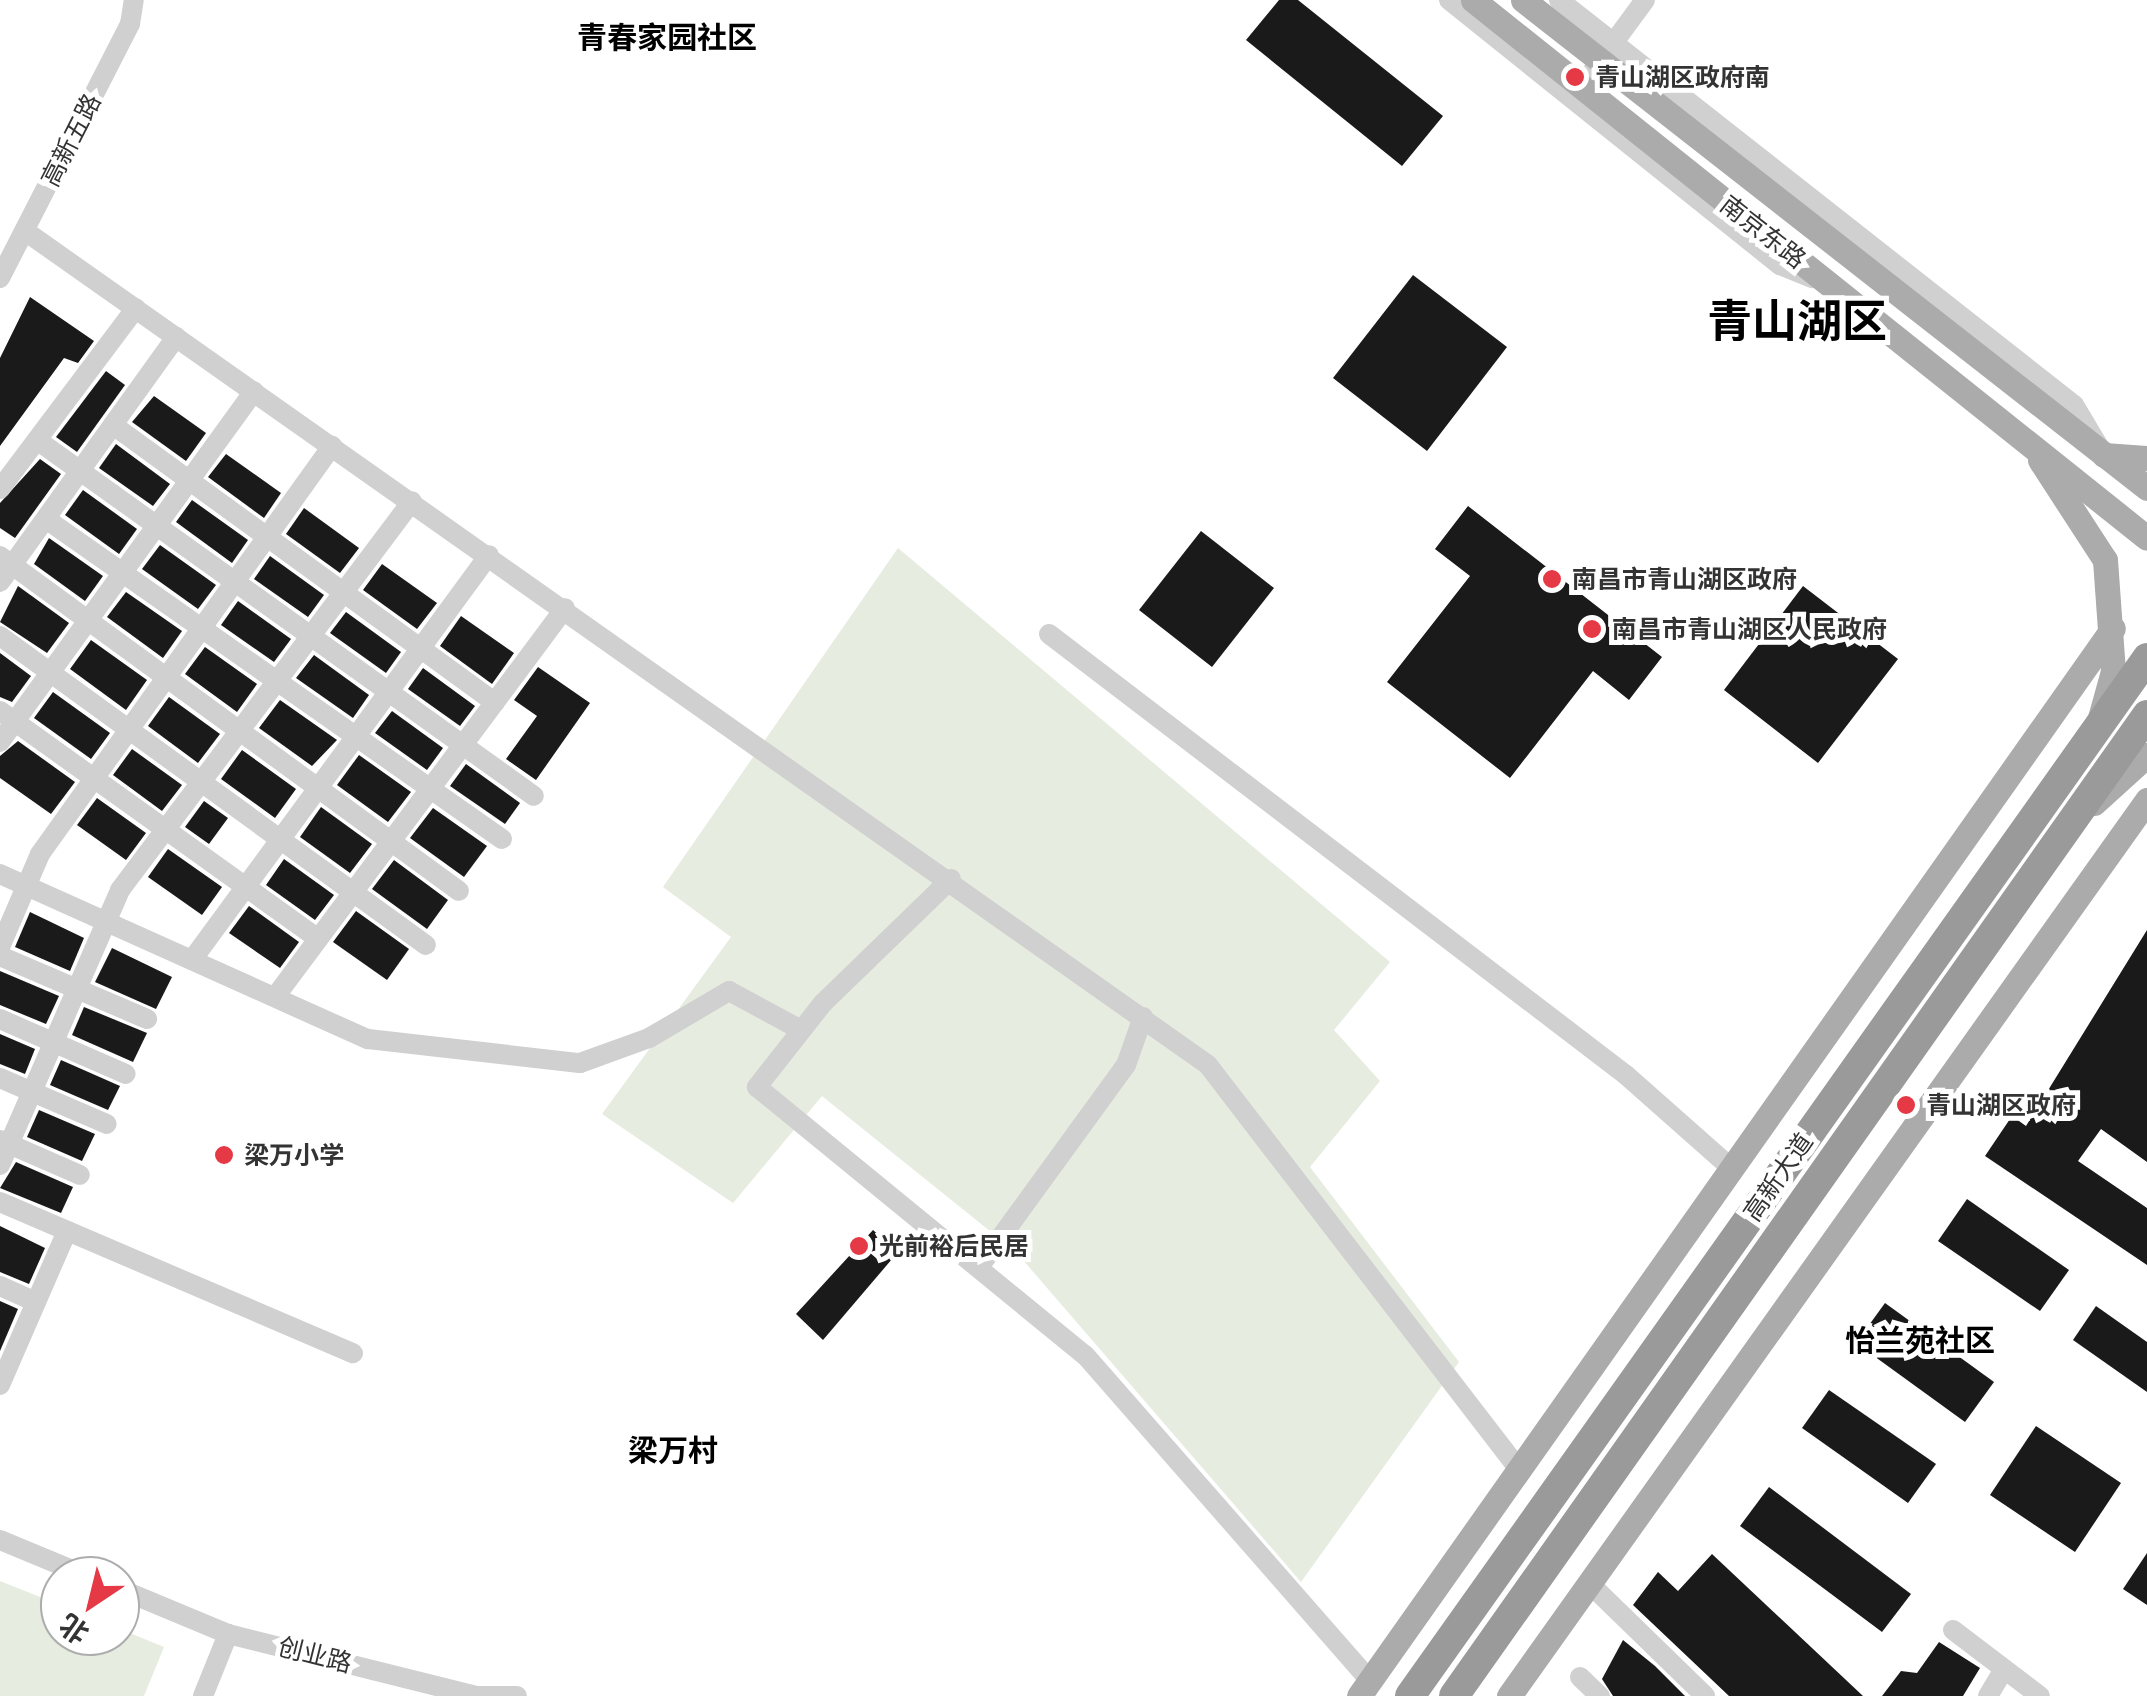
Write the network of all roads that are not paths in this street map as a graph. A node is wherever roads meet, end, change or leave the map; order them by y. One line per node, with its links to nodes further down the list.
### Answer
1 (134, 0): 9 (street, 高新五路)
2 (1449, 0): 11 (street)
3 (1473, 0): 8 (main road, 南京东路)
4 (1523, 0): 7 (main road, 南京东路)
5 (1559, 0): 7 (street)
6 (1644, 0): 7 (street)
7 (1607, 52): 8 (street); 19 (main road, 南京东路)
8 (1581, 87): 11 (main road, 南京东路)
9 (25, 231): 10 (street, 高新五路); 12 (street)
10 (0, 278)
11 (1832, 286): 18 (main road, 南京东路)
12 (136, 308): 13 (street); 16 (street)
13 (176, 337): 14 (street); 15 (street)
14 (254, 391): 17 (street); 22 (street)
15 (113, 425): 21 (street); 22 (street)
16 (37, 440): 21 (street); 24 (street)
17 (332, 446): 25 (street); 28 (street)
18 (2032, 447): 29 (main road, 南京东路); 37 (main road)
19 (2104, 455): 20 (main road); 23 (main road, 南京东路)
20 (2147, 458)
21 (81, 470): 26 (street); 27 (street)
22 (190, 481): 27 (street); 28 (street)
23 (2147, 488)
24 (0, 489)
25 (412, 501): 30 (street); 34 (street)
26 (46, 519): 31 (street); 32 (street)
27 (158, 525): 32 (street); 33 (street)
28 (267, 537): 33 (street); 34 (street)
29 (2147, 538)
30 (489, 555): 35 (street); 42 (street)
31 (4, 568): 36 (street)
32 (122, 574): 36 (street); 38 (street)
33 (235, 581): 38 (street); 41 (street)
34 (344, 593): 41 (street); 42 (street)
35 (565, 608): 48 (street); 70 (street)
36 (88, 620): 44 (street); 45 (street)
37 (2113, 628): 51 (main road); 94 (main road)
38 (200, 630): 45 (street); 46 (street)
39 (1050, 634): 94 (street)
40 (0, 636): 44 (street)
41 (311, 636): 46 (street); 47 (street)
42 (421, 649): 47 (street); 48 (street)
43 (2147, 658): 51 (highway, 高新大道)
44 (50, 672): 50 (street); 52 (street)
45 (166, 678): 52 (street); 53 (street)
46 (275, 683): 53 (street); 54 (street)
47 (389, 692): 54 (street); 56 (street)
48 (495, 703): 56 (street)
49 (2147, 715): 64 (highway, 高新大道)
50 (7, 716): 55 (street); 58 (street)
51 (2097, 729): 116 (highway, 高新大道)
52 (129, 730): 58 (street); 59 (street)
53 (240, 731): 59 (street); 60 (street)
54 (354, 740): 60 (street); 61 (street)
55 (0, 742)
56 (463, 745): 61 (street); 62 (street)
57 (2147, 755): 64 (main road)
58 (94, 778): 65 (street); 71 (street)
59 (201, 782): 65 (street); 67 (street)
60 (318, 788): 67 (street); 68 (street)
61 (428, 791): 66 (street); 68 (street)
62 (534, 796)
63 (2147, 800): 107 (main road)
64 (2072, 823): 117 (highway, 高新大道)
65 (166, 830): 72 (street); 75 (street)
66 (502, 838)
67 (280, 840): 72 (street); 74 (street)
68 (391, 841): 73 (street); 74 (street)
69 (0, 874): 71 (street)
70 (951, 878): 83 (street); 86 (street)
71 (27, 886): 75 (street); 78 (street)
72 (246, 887): 76 (street); 80 (street)
73 (459, 891)
74 (353, 892): 76 (street); 77 (street)
75 (106, 922): 80 (street); 81 (street)
76 (318, 940): 82 (street)
77 (426, 945)
78 (0, 947)
79 (0, 956): 81 (street)
80 (192, 960): 82 (street)
81 (77, 989): 84 (street); 87 (street)
82 (275, 997): 86 (street)
83 (1143, 1017): 98 (street); 104 (street)
84 (147, 1018)
85 (0, 1020): 87 (street)
86 (801, 1030): 98 (street)
87 (54, 1042): 88 (street); 90 (street)
88 (126, 1074)
89 (0, 1078): 90 (street)
90 (32, 1092): 91 (street); 92 (street)
91 (108, 1124)
92 (5, 1142): 93 (street); 95 (street)
93 (0, 1165)
94 (1731, 1168): 104 (main road)
95 (80, 1174)
96 (0, 1202): 97 (street)
97 (67, 1231): 100 (street); 102 (street)
98 (982, 1264): 113 (street)
99 (0, 1286): 100 (street)
100 (36, 1302): 101 (street)
101 (7, 1349): 103 (street)
102 (353, 1352)
103 (0, 1385)
104 (1516, 1467): 113 (main road)
105 (0, 1540): 106 (street)
106 (40, 1557)
107 (1589, 1583): 118 (main road); 120 (street)
108 (140, 1598): 110 (street, 创业路)
109 (1953, 1630): 111 (street)
110 (228, 1634): 114 (street); 115 (street, 创业路)
111 (2004, 1669): 121 (street); 122 (street)
112 (1580, 1678): 119 (street)
113 (1365, 1688)
114 (203, 1696)
115 (517, 1696)
116 (1410, 1696)
117 (1454, 1696)
118 (1509, 1696)
119 (1600, 1696)
120 (1705, 1696)
121 (1988, 1696)
122 (2040, 1696)

